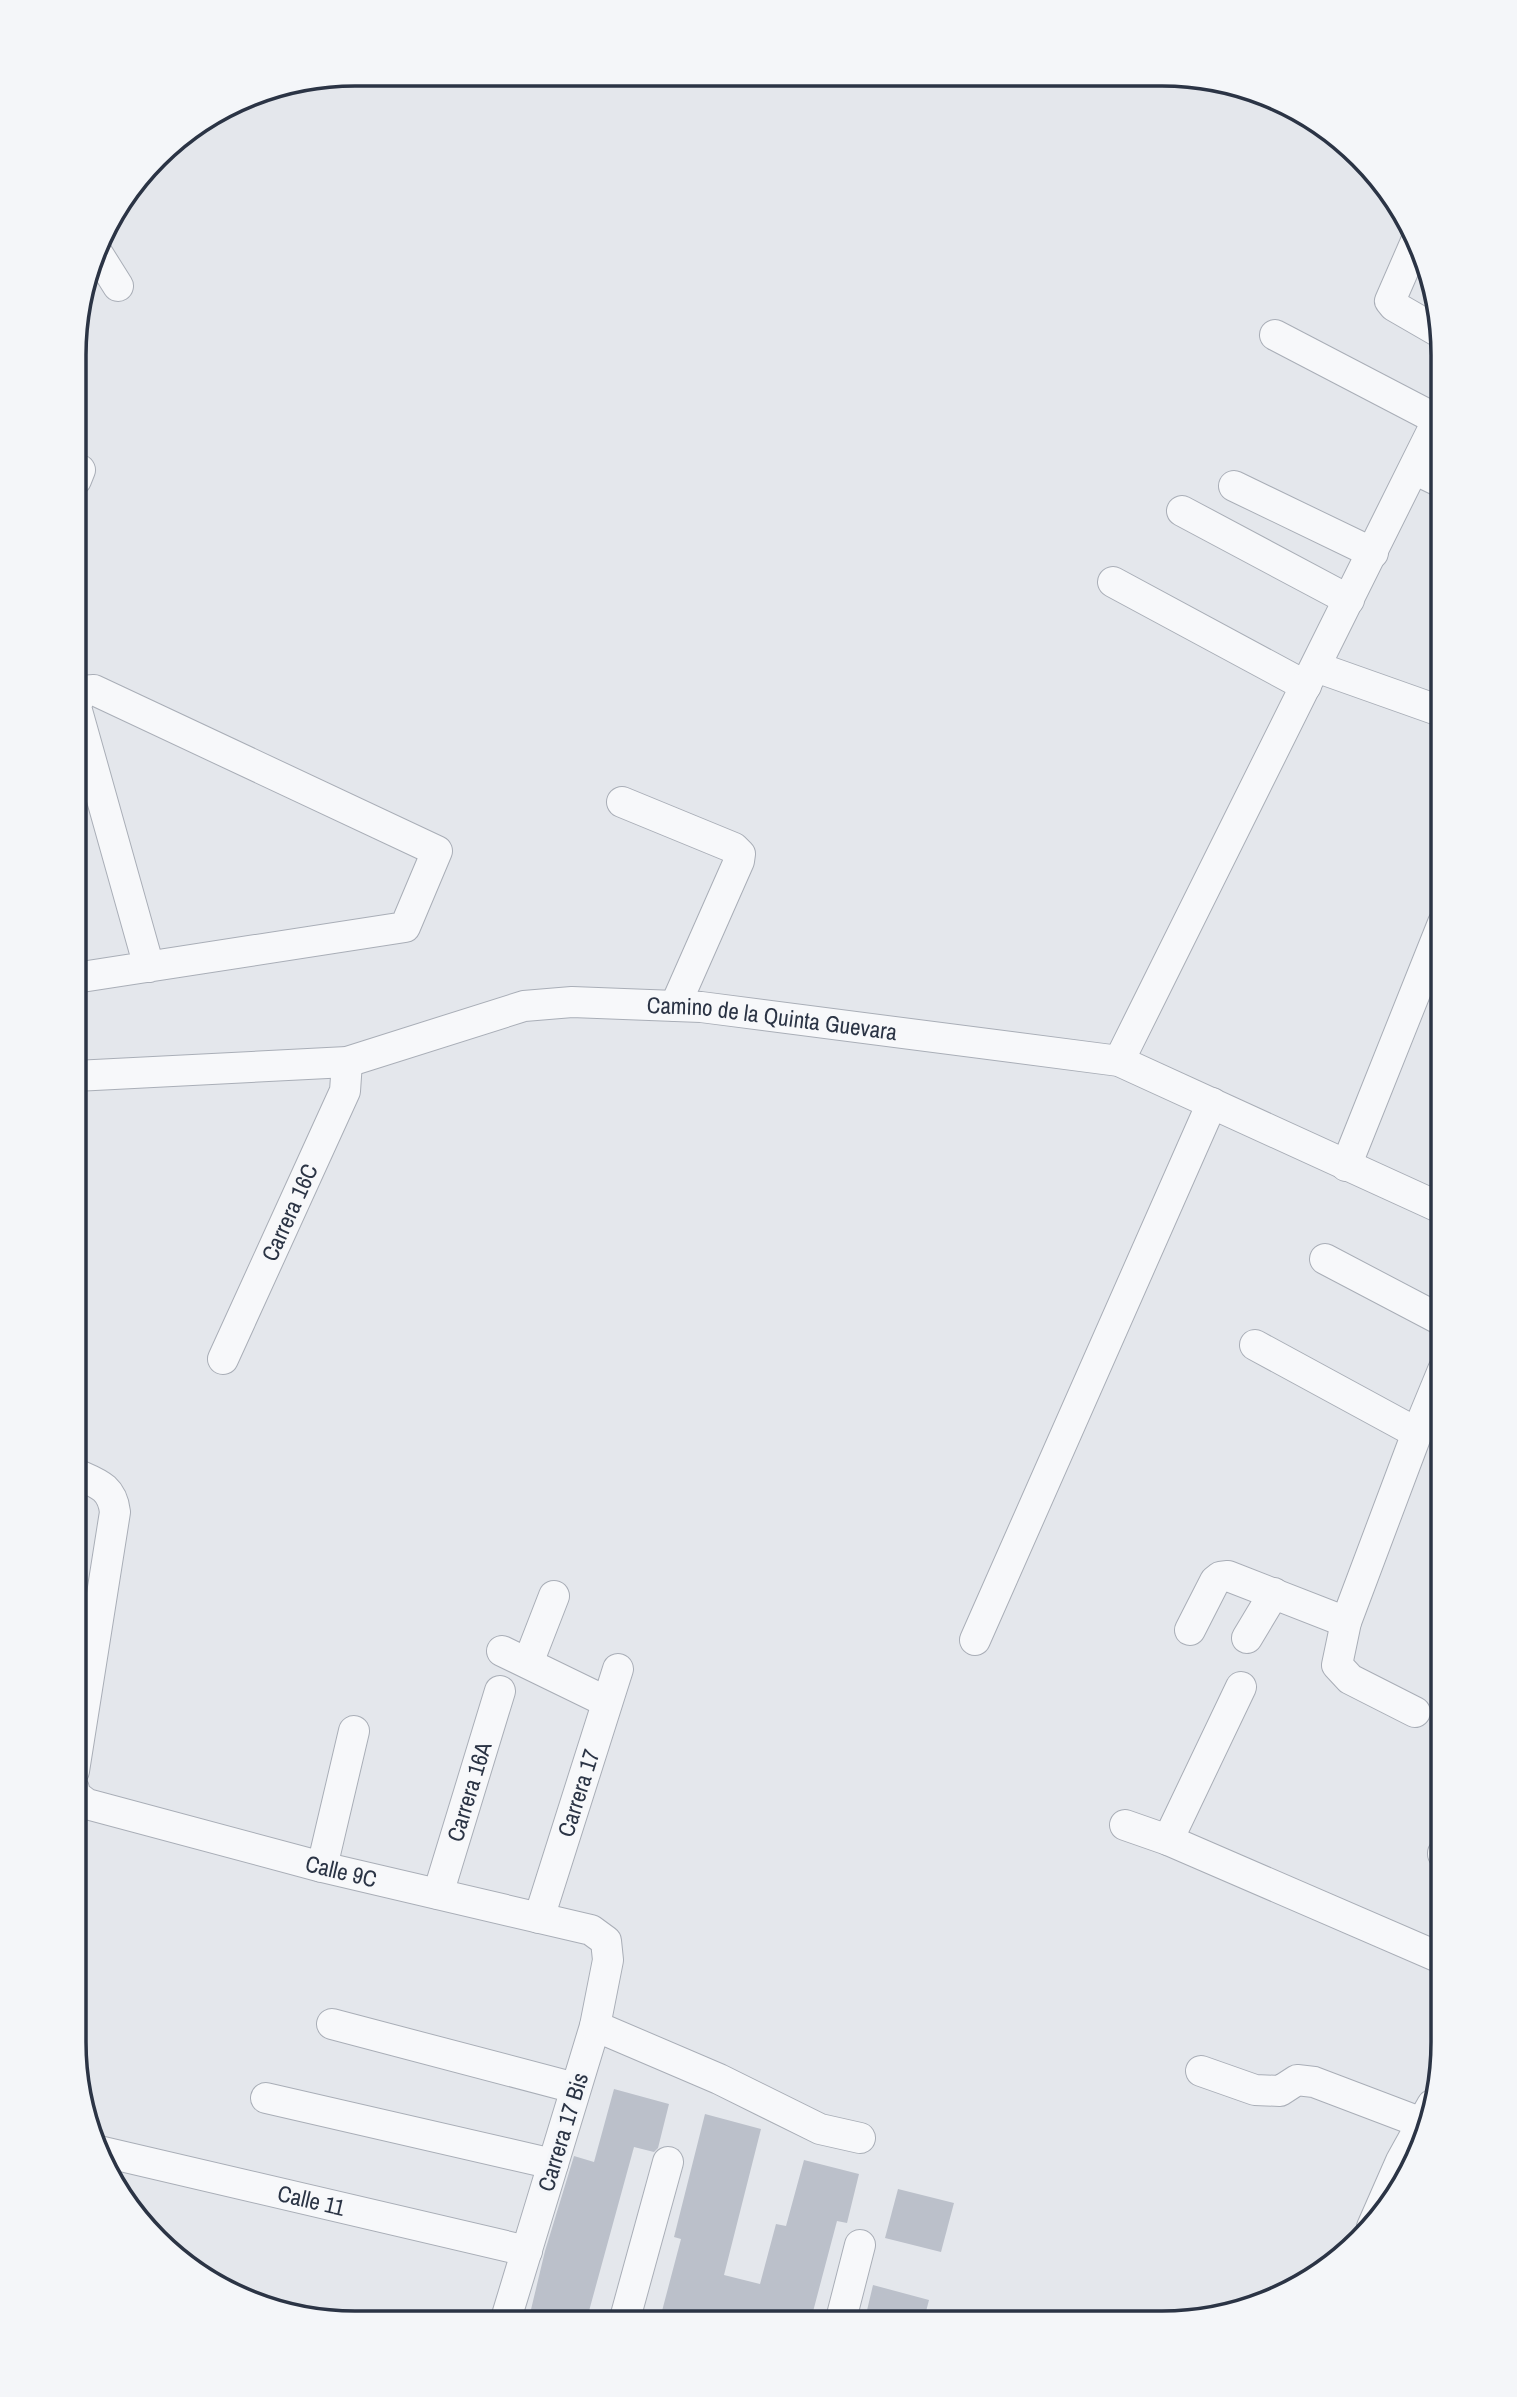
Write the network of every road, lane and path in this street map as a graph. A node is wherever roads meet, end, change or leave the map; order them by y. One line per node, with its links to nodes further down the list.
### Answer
1 (1411, 252): 4 (street)
2 (102, 261): 3 (street)
3 (118, 286)
4 (1430, 327)
5 (1275, 335): 6 (street)
6 (1431, 417)
7 (1431, 438): 8 (street)
8 (1414, 469): 9 (street); 12 (street)
9 (1431, 477)
10 (1234, 486): 12 (street)
11 (1182, 511): 14 (street)
12 (1373, 553): 14 (street)
13 (1113, 582): 15 (street)
14 (1349, 600): 15 (street)
15 (1311, 676): 17 (street); 24 (street)
16 (86, 691): 21 (street)
17 (1431, 709)
18 (86, 743): 21 (street)
19 (622, 802): 23 (street)
20 (1431, 953): 28 (street)
21 (149, 967): 22 (street)
22 (86, 976)
23 (675, 1006): 24 (street, Camino de la Quinta Guevara); 25 (street, Camino de la Quinta Guevara)
24 (1119, 1061): 27 (street, Camino de la Quinta Guevara)
25 (347, 1062): 26 (street, Camino de la Quinta Guevara); 33 (street, Carrera 16C)
26 (86, 1075)
27 (1212, 1103): 28 (street, Camino de la Quinta Guevara); 42 (street)
28 (1346, 1166): 29 (street, Camino de la Quinta Guevara)
29 (1431, 1204)
30 (1325, 1259): 31 (street)
31 (1431, 1315)
32 (1255, 1346): 35 (street)
33 (223, 1359)
34 (1431, 1399): 35 (street)
35 (1417, 1433): 39 (street)
36 (86, 1479): 47 (street)
37 (1274, 1593): 39 (street); 40 (street); 41 (street)
38 (554, 1596): 46 (street)
39 (1346, 1622): 48 (street)
40 (1190, 1630)
41 (1247, 1638)
42 (975, 1640)
43 (618, 1669): 46 (street, Carrera 17)
44 (1241, 1687): 52 (street)
45 (500, 1691): 54 (street, Carrera 16A)
46 (607, 1702): 55 (street, Carrera 17)
47 (86, 1705)
48 (1415, 1712)
49 (354, 1731): 53 (street)
50 (86, 1801): 53 (street, Calle 9C)
51 (1125, 1825): 52 (street)
52 (1168, 1840): 57 (street)
53 (322, 1867): 54 (street, Calle 9C)
54 (438, 1894): 55 (street, Calle 9C)
55 (539, 1918): 56 (street, Calle 9C)
56 (606, 1941): 59 (street, Carrera 17 Bis)
57 (1431, 1954)
58 (332, 2024): 61 (street)
59 (595, 2026): 61 (street, Carrera 17 Bis); 64 (street)
60 (1201, 2071): 63 (street)
61 (575, 2088): 67 (street, Carrera 17 Bis)
62 (267, 2098): 67 (street)
63 (1422, 2113)
64 (860, 2138)
65 (110, 2154): 69 (street, Calle 11)
66 (668, 2162): 71 (street)
67 (553, 2164): 69 (street, Carrera 17 Bis)
68 (860, 2245): 72 (street)
69 (527, 2251): 70 (street, Carrera 17 Bis)
70 (508, 2311)
71 (627, 2311)
72 (843, 2311)

